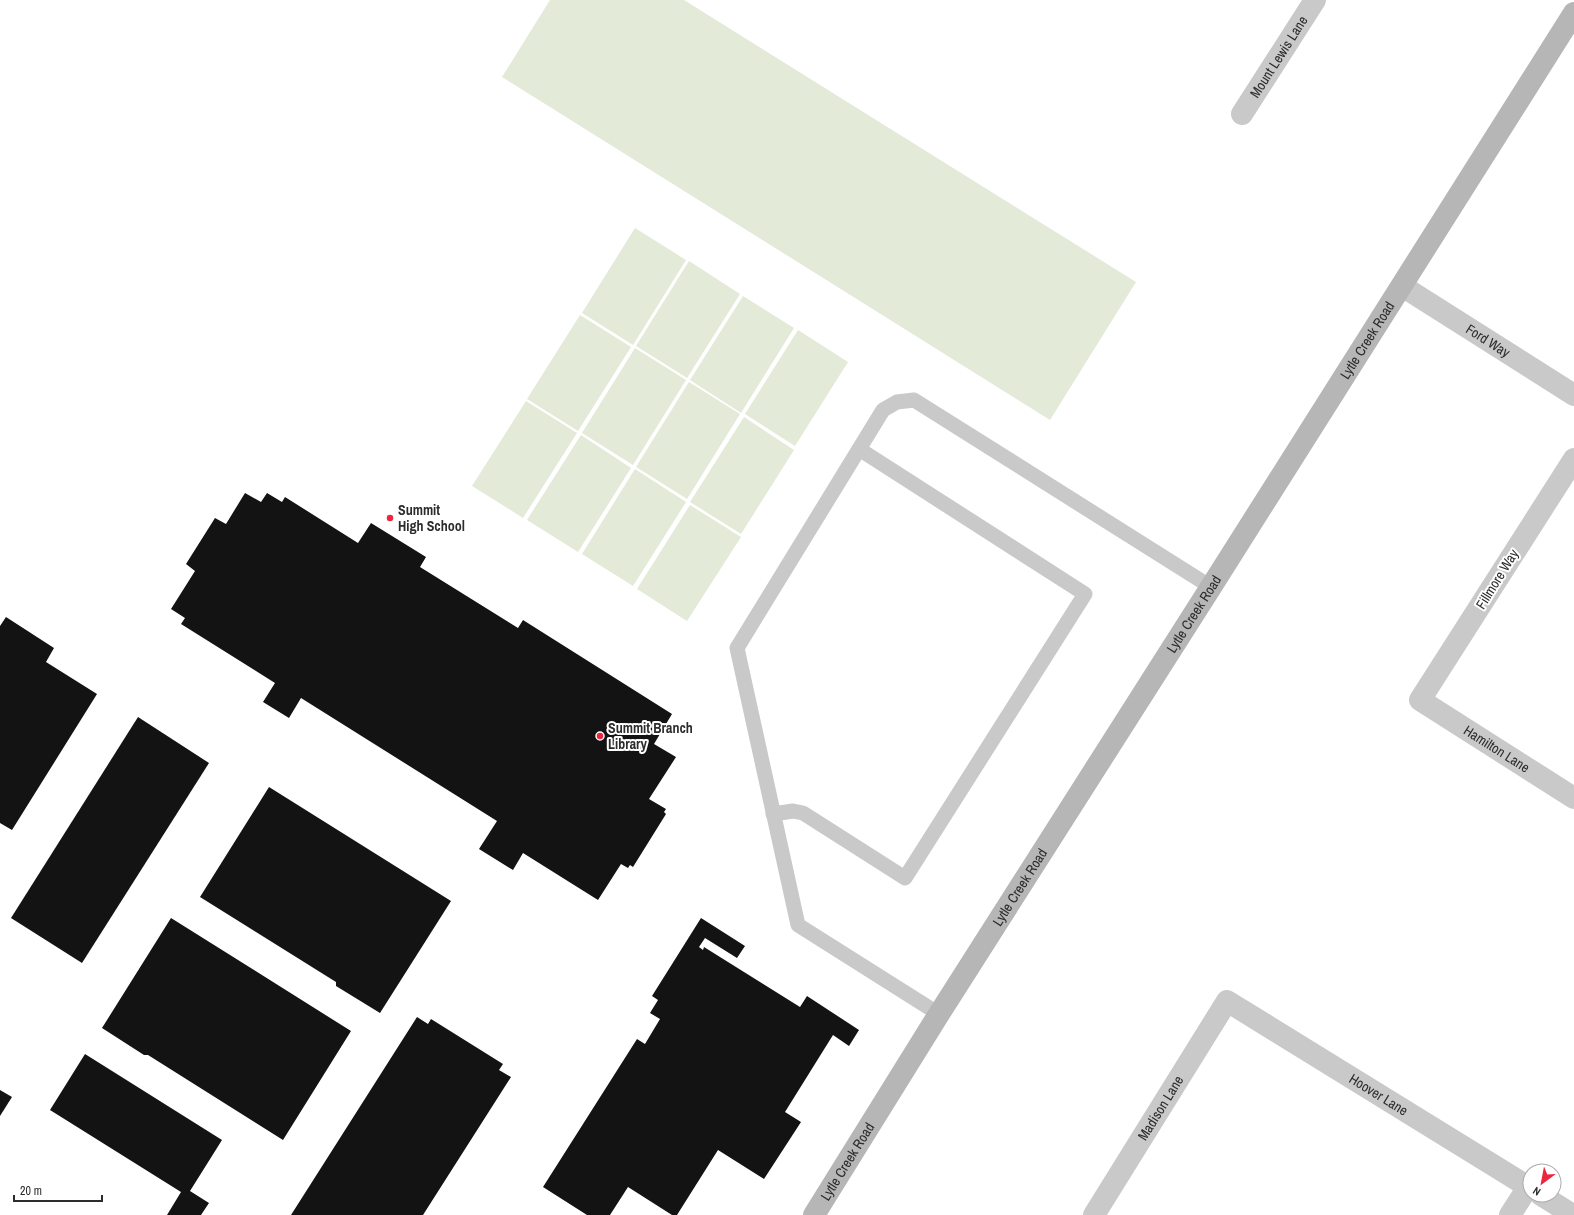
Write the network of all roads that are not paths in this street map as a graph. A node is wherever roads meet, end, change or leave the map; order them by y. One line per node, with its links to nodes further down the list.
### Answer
1 (1315, 0): 3 (street, Mount Lewis Lane)
2 (1574, 13): 4 (street, Lytle Creek Road)
3 (1242, 114)
4 (1402, 286): 5 (street, Ford Way); 8 (street, Lytle Creek Road)
5 (1574, 395)
6 (859, 449): 8 (lane); 11 (lane); 11 (lane)
7 (1574, 459): 9 (street, Fillmore Way)
8 (1211, 588): 13 (street, Lytle Creek Road)
9 (1420, 700): 10 (street, Hamilton Lane)
10 (1574, 798)
11 (773, 814): 13 (lane)
12 (1227, 1001): 14 (street, Hoover Lane); 18 (street, Madison Lane)
13 (939, 1014): 17 (street, Lytle Creek Road)
14 (1522, 1183)
15 (1522, 1202): 19 (street)
16 (1553, 1203): 20 (street, Hoover Lane)
17 (814, 1215)
18 (1094, 1215)
19 (1510, 1215)
20 (1572, 1215)

